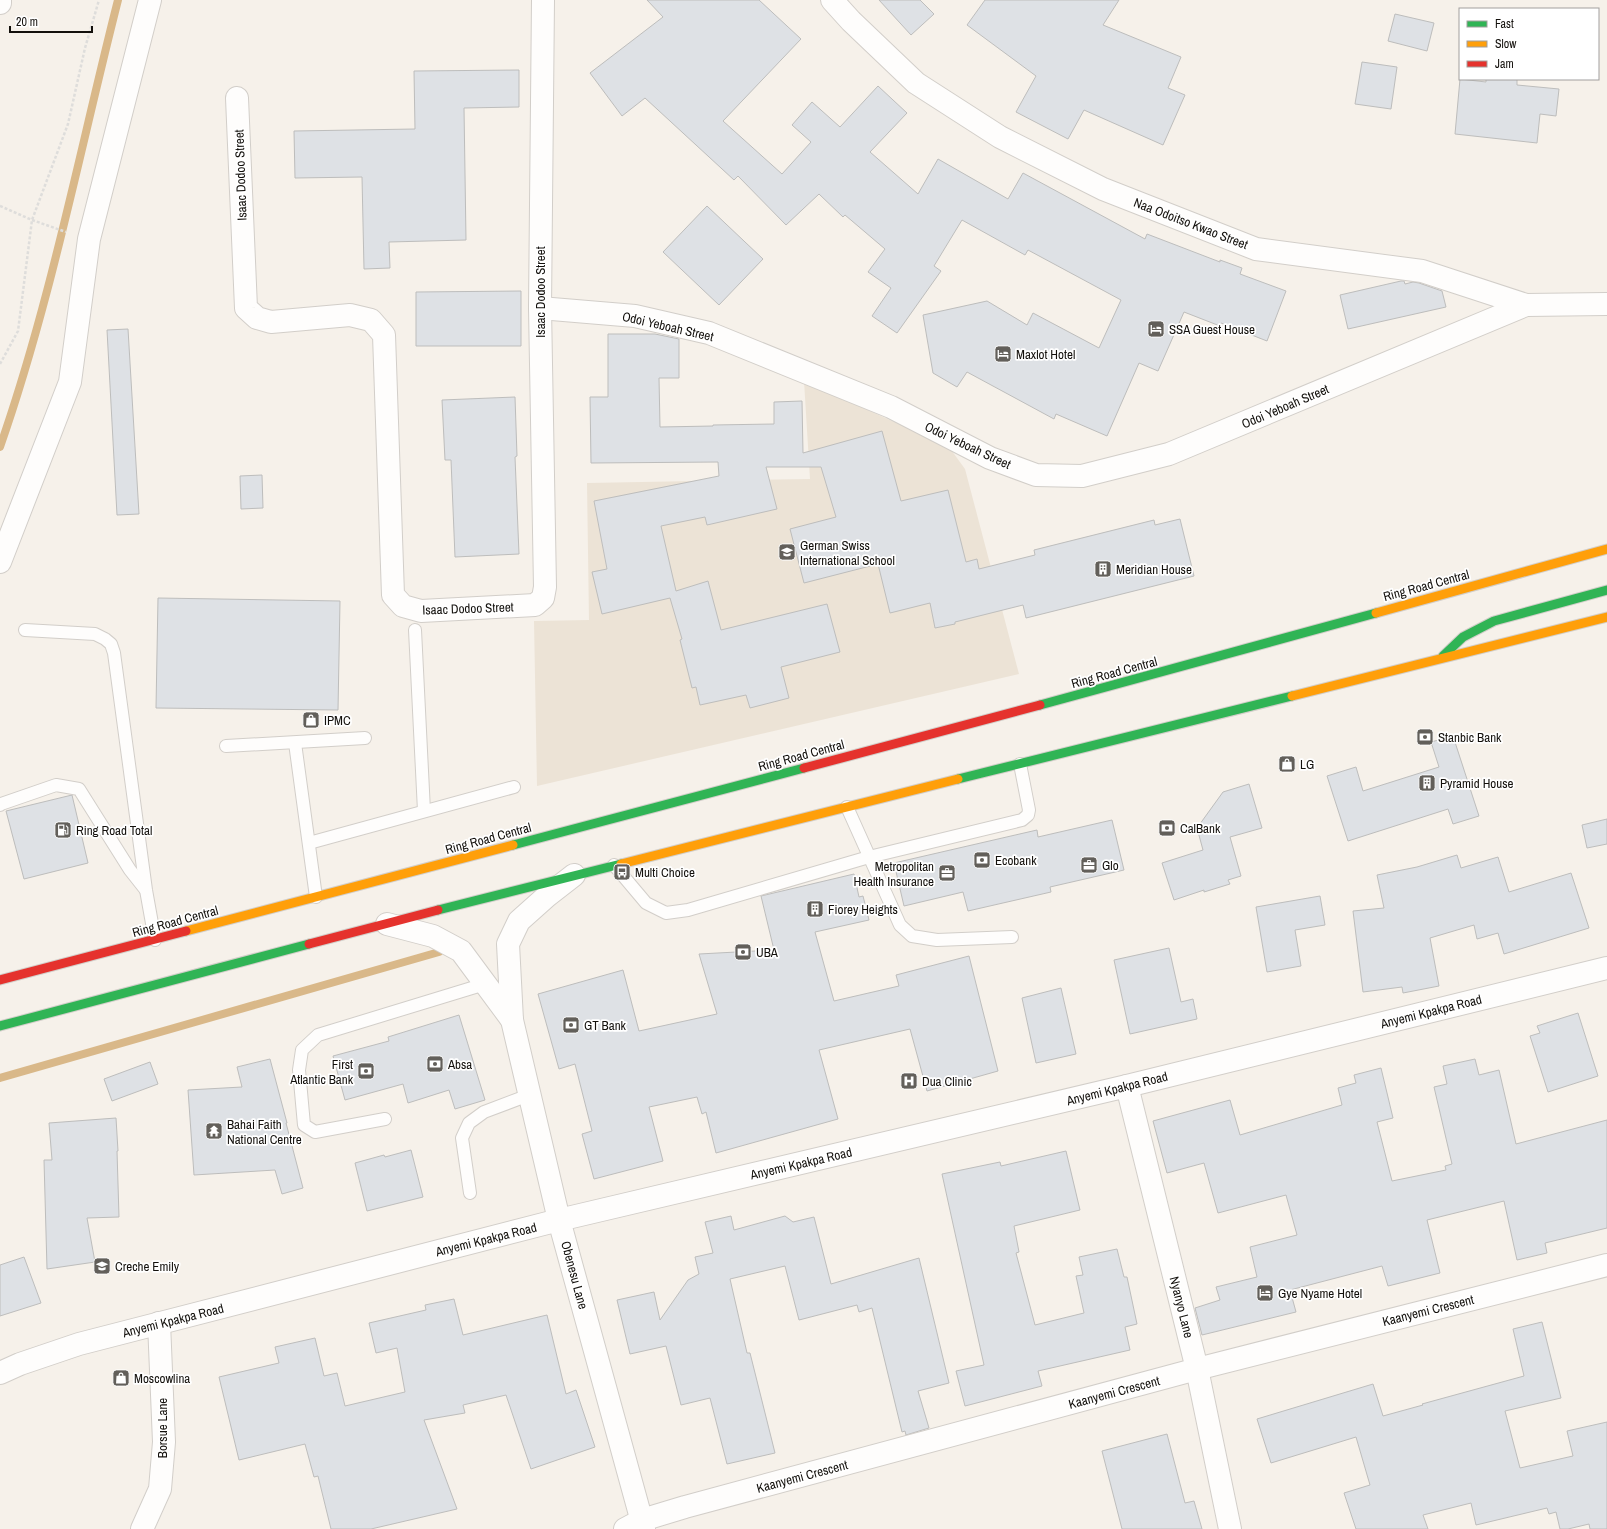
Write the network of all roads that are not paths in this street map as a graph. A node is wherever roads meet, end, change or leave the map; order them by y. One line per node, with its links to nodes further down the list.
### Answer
1 (150, 0): 9 (street)
2 (543, 0): 7 (street, Isaac Dodoo Street)
3 (832, 0): 6 (street, Naa Odoitso Kwao Street)
4 (237, 98): 7 (street, Isaac Dodoo Street)
5 (1607, 304): 6 (street, Naa Odoitso Kwao Street)
6 (1526, 305): 7 (street, Odoi Yeboah Street)
7 (540, 308)
8 (1607, 549): 28 (main road, Ring Road Central)
9 (0, 562)
10 (1607, 590): 14 (main road)
11 (1607, 617): 14 (main road)
12 (25, 630): 27 (lane)
13 (415, 630): 22 (lane)
14 (1440, 659): 18 (main road)
15 (365, 738): 16 (lane)
16 (295, 743): 17 (lane); 23 (lane)
17 (226, 746)
18 (1020, 764): 21 (main road); 24 (lane)
19 (514, 787): 22 (lane)
20 (0, 805): 27 (lane)
21 (847, 807): 24 (lane); 25 (main road)
22 (424, 812): 23 (lane)
23 (309, 843): 28 (lane)
24 (869, 857): 25 (lane); 30 (lane)
25 (614, 865): 26 (main road)
26 (574, 875): 29 (main road); 35 (street, Obenesu Lane)
27 (146, 890): 31 (lane)
28 (316, 897): 31 (main road, Ring Road Central)
29 (387, 924): 34 (street, Obenesu Lane); 36 (main road)
30 (1012, 937)
31 (154, 940): 33 (main road, Ring Road Central)
32 (1607, 968): 37 (street, Anyemi Kpakpa Road)
33 (0, 980)
34 (484, 984): 35 (street, Obenesu Lane); 39 (lane)
35 (512, 1020): 38 (street, Obenesu Lane)
36 (0, 1026)
37 (1128, 1086): 41 (street, Anyemi Kpakpa Road); 44 (street, Nyanyo Lane)
38 (530, 1095): 40 (lane); 41 (street, Obenesu Lane)
39 (385, 1119)
40 (470, 1193)
41 (559, 1220): 43 (street, Anyemi Kpakpa Road); 46 (street, Obenesu Lane)
42 (1607, 1265): 44 (street, Kaanyemi Crescent)
43 (159, 1323): 45 (street, Anyemi Kpakpa Road); 47 (street, Borsue Lane)
44 (1197, 1369): 46 (street, Kaanyemi Crescent); 48 (street, Nyanyo Lane)
45 (0, 1373)
46 (637, 1526)
47 (142, 1529)
48 (1230, 1529)

